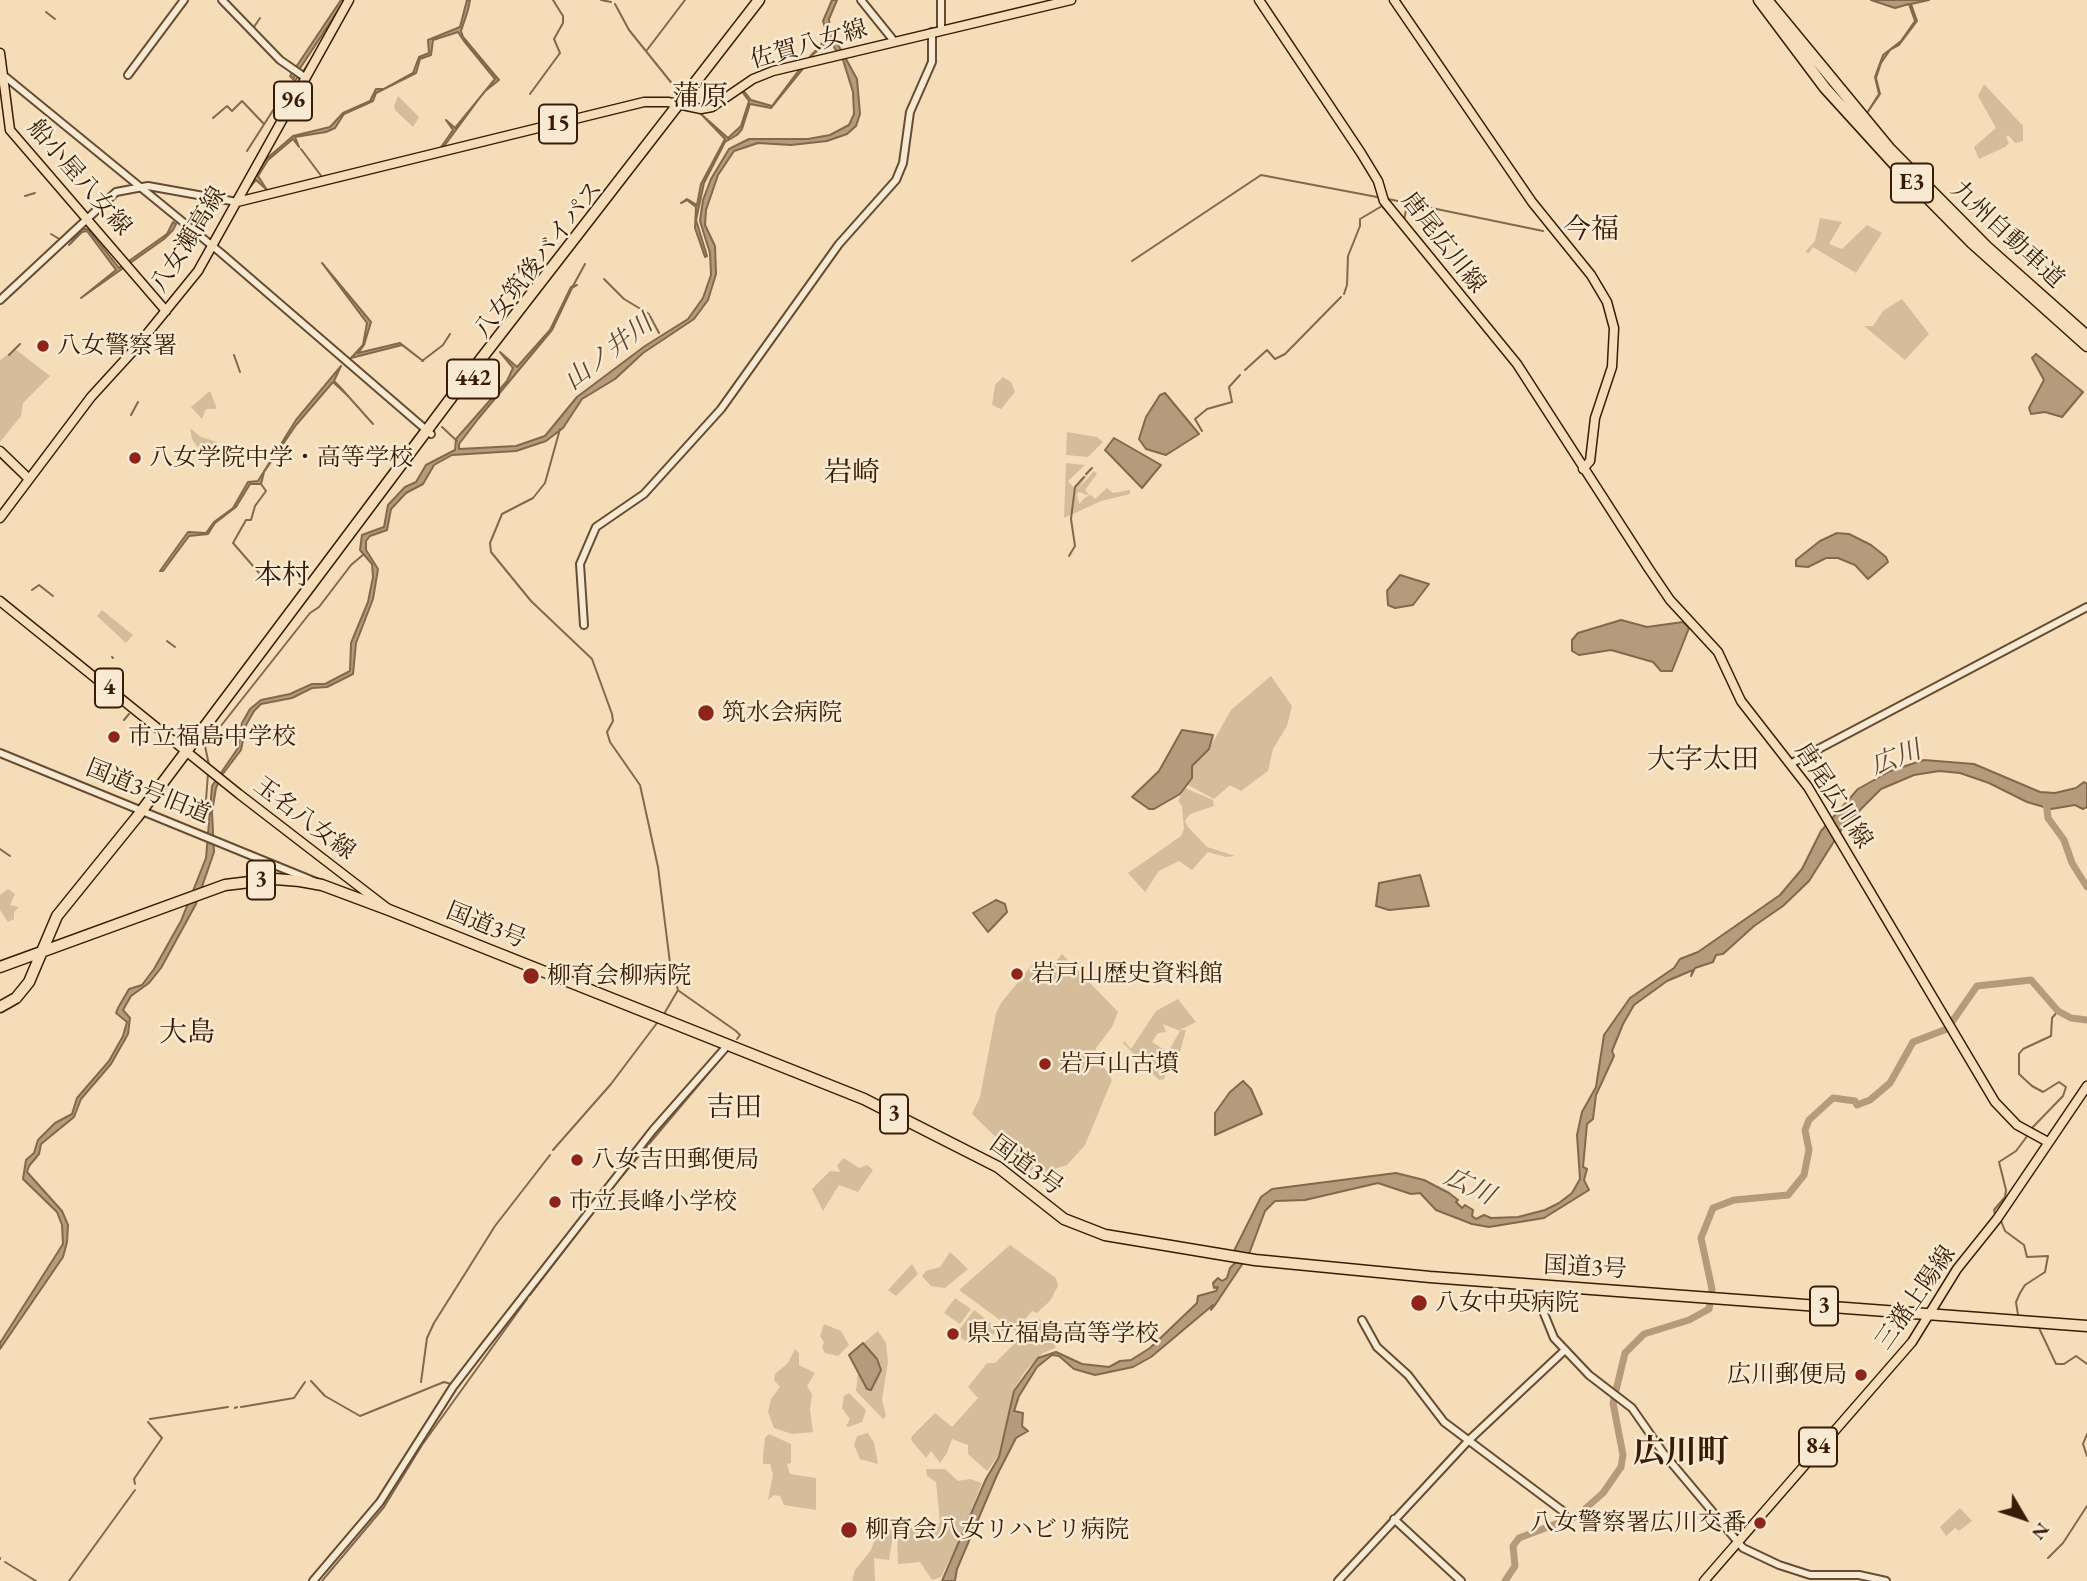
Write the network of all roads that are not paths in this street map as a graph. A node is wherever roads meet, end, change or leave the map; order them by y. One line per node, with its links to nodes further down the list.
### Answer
1 (184, 0): 18 (street)
2 (222, 0): 19 (street)
3 (349, 0): 19 (main road, 八女瀬高線 / 96)
4 (759, 0): 20 (highway, 八女筑後バイパス / 442)
5 (766, 0): 20 (highway, 八女筑後バイパス / 442)
6 (861, 0): 15 (street)
7 (941, 0): 13 (street)
8 (1071, 0): 13 (main road, 佐賀八女線 / 15)
9 (1259, 0): 31 (main road, 唐尾広川線)
10 (1394, 0): 31 (main road)
11 (1759, 0): 28 (highway, 九州自動車道 / E3)
12 (1767, 0): 27 (highway, 九州自動車道 / E3)
13 (942, 29): 14 (main road, 佐賀八女線 / 15)
14 (932, 32): 15 (main road, 佐賀八女線 / 15); 36 (street)
15 (894, 41): 20 (main road, 佐賀八女線 / 15)
16 (0, 53): 17 (main road, 船小屋八女線)
17 (1, 74): 21 (street); 23 (main road, 船小屋八女線)
18 (128, 75)
19 (304, 77): 22 (main road, 八女瀬高線 / 96)
20 (682, 106): 22 (main road, 佐賀八女線 / 15); 29 (highway, 八女筑後バイパス / 442)
21 (139, 186): 22 (street); 23 (street); 24 (street)
22 (237, 202): 24 (main road, 八女瀬高線 / 96)
23 (87, 216): 25 (street); 26 (main road, 船小屋八女線)
24 (213, 247): 26 (main road, 八女瀬高線 / 96); 29 (street)
25 (0, 300)
26 (166, 311): 32 (main road, 八女瀬高線 / 96)
27 (2087, 336)
28 (2087, 346)
29 (429, 432): 38 (highway, 八女筑後バイパス / 442)
30 (0, 451): 32 (main road)
31 (1583, 468): 39 (main road, 唐尾広川線)
32 (29, 479): 33 (main road)
33 (0, 518)
34 (0, 601): 38 (main road, 玉名八女線 / 4)
35 (2087, 607): 39 (street)
36 (584, 625)
37 (0, 753): 40 (street, 国道3号旧道)
38 (189, 753): 40 (highway, 八女筑後バイパス / 442); 45 (main road, 玉名八女線 / 4)
39 (1792, 763): 55 (main road, 唐尾広川線)
40 (144, 812): 41 (street, 国道3号旧道); 46 (highway, 八女筑後バイパス / 442); 48 (highway, 八女筑後バイパス / 442)
41 (281, 867): 42 (street); 43 (street, 国道3号旧道); 44 (street, 国道3号旧道)
42 (275, 878): 43 (highway, 国道3号 / 3); 47 (highway, 国道3号 / 3)
43 (300, 881): 44 (highway, 国道3号 / 3)
44 (322, 885): 45 (highway, 国道3号 / 3)
45 (389, 910): 53 (highway, 国道3号 / 3)
46 (55, 932): 47 (highway); 48 (highway, 八女筑後バイパス / 442)
47 (68, 941): 48 (highway, 国道3号 / 3)
48 (44, 950): 49 (highway, 国道3号 / 3); 51 (highway, 八女筑後バイパス / 442)
49 (29, 955): 50 (highway, 国道3号 / 3); 51 (highway)
50 (0, 967)
51 (37, 967): 52 (highway, 八女筑後バイパス / 442)
52 (0, 1007)
53 (727, 1046): 56 (highway, 国道3号 / 3); 65 (street)
54 (2087, 1086): 55 (main road, 三潴上陽線 / 84)
55 (2048, 1142): 57 (main road, 三潴上陽線 / 84)
56 (1545, 1287): 57 (highway, 国道3号 / 3); 60 (street)
57 (1931, 1313): 59 (highway, 国道3号 / 3); 64 (main road, 三潴上陽線 / 84)
58 (1362, 1320): 61 (street)
59 (2087, 1326)
60 (1565, 1350): 61 (street); 64 (street)
61 (1469, 1440): 62 (street); 63 (street)
62 (1564, 1512)
63 (1394, 1519): 66 (street); 67 (street)
64 (1737, 1542): 68 (main road, 三潴上陽線 / 84); 69 (street)
65 (313, 1581)
66 (1338, 1581)
67 (1461, 1581)
68 (1704, 1581)
69 (1886, 1581)

